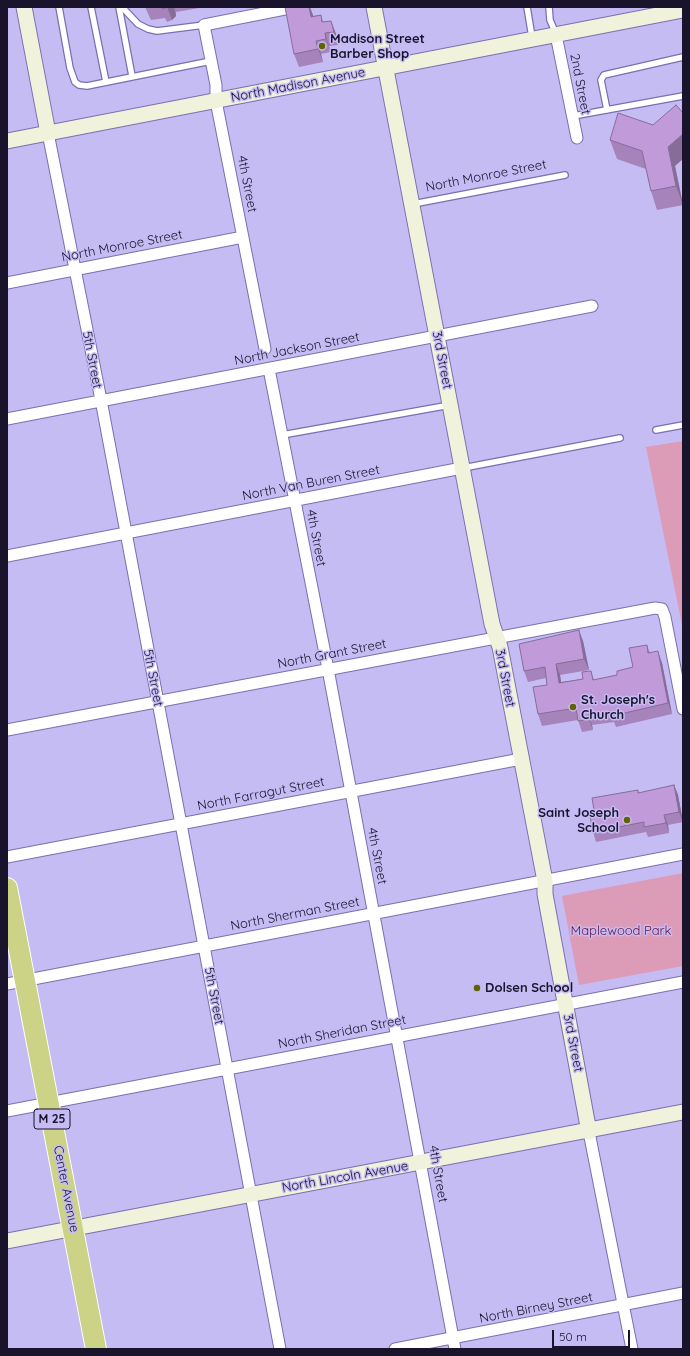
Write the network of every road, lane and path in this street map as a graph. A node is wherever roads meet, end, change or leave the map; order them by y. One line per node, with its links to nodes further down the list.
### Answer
1 (24, 7): 23 (street, 5th Street)
2 (59, 7): 18 (lane)
3 (91, 7): 18 (lane)
4 (121, 7): 11 (lane); 17 (lane)
5 (295, 7): 9 (street)
6 (374, 7): 16 (street, 3rd Street)
7 (527, 7): 13 (lane)
8 (549, 7): 12 (lane)
9 (281, 8): 11 (street)
10 (683, 10): 12 (street, North Madison Avenue)
11 (204, 25): 15 (street, 4th Street)
12 (556, 35): 13 (street, North Madison Avenue); 22 (street, 2nd Street)
13 (533, 40): 16 (street, North Madison Avenue)
14 (683, 57): 21 (lane)
15 (211, 61): 17 (lane); 20 (street, 4th Street)
16 (386, 68): 20 (street, North Madison Avenue); 27 (street, 3rd Street)
17 (132, 76): 18 (lane)
18 (106, 82)
19 (683, 96): 21 (lane)
20 (216, 100): 23 (street, North Madison Avenue); 28 (street, 4th Street)
21 (607, 110): 22 (lane)
22 (572, 116): 24 (street, 2nd Street)
23 (48, 133): 25 (street, North Madison Avenue); 29 (street, 5th Street)
24 (577, 138)
25 (7, 141)
26 (565, 175): 27 (lane, North Monroe Street)
27 (413, 204): 32 (street, 3rd Street)
28 (243, 237): 29 (street, North Monroe Street); 33 (street, 4th Street)
29 (74, 269): 30 (street, North Monroe Street); 35 (street, 5th Street)
30 (7, 282)
31 (592, 306): 32 (street, North Jackson Street)
32 (437, 336): 34 (street, North Jackson Street); 36 (street, 3rd Street)
33 (265, 349)
34 (269, 369): 35 (street, North Jackson Street); 40 (street, 4th Street)
35 (101, 400): 37 (street, North Jackson Street); 44 (street, 5th Street)
36 (450, 405): 40 (lane); 42 (street, 3rd Street)
37 (7, 419)
38 (683, 425): 39 (lane)
39 (656, 430)
40 (282, 435): 43 (street, 4th Street)
41 (620, 438): 42 (lane, North Van Buren Street)
42 (462, 468): 43 (street, North Van Buren Street); 46 (street, 3rd Street)
43 (294, 501): 44 (street, North Van Buren Street); 47 (street, 4th Street)
44 (125, 533): 45 (street, North Van Buren Street); 48 (street, 5th Street)
45 (7, 556)
46 (496, 638): 47 (street, North Grant Street); 49 (street, North Grant Street); 51 (street, 3rd Street)
47 (328, 669): 48 (street, North Grant Street); 52 (street, 4th Street)
48 (157, 702): 50 (street, North Grant Street); 53 (street, 5th Street)
49 (683, 709)
50 (7, 730)
51 (521, 759): 52 (street, North Farragut Street); 56 (street, 3rd Street)
52 (350, 791): 53 (street, North Farragut Street); 58 (street, 4th Street)
53 (180, 824): 55 (street, North Farragut Street); 59 (street, 5th Street)
54 (683, 854): 56 (street, North Sherman Street)
55 (7, 857)
56 (545, 881): 58 (street, North Sherman Street); 62 (street, 3rd Street)
57 (7, 888): 60 (highway, Center Avenue / M 25)
58 (374, 914): 59 (street, North Sherman Street); 63 (street, 4th Street)
59 (205, 946): 60 (street, North Sherman Street); 64 (street, 5th Street)
60 (16, 982): 65 (highway, Center Avenue / M 25)
61 (683, 982): 62 (street, North Sheridan Street)
62 (566, 1004): 63 (street, North Sheridan Street); 68 (street, 3rd Street)
63 (397, 1035): 64 (street, North Sheridan Street); 69 (street, 4th Street)
64 (228, 1068): 65 (street, North Sheridan Street); 70 (street, 5th Street)
65 (49, 1103): 66 (street, North Sheridan Street); 71 (highway, Center Avenue / M 25)
66 (7, 1111)
67 (683, 1112): 68 (street, North Lincoln Avenue)
68 (589, 1132): 69 (street, North Lincoln Avenue); 74 (street, 3rd Street)
69 (422, 1163): 70 (street, North Lincoln Avenue); 75 (street, 4th Street)
70 (252, 1194): 71 (street, North Lincoln Avenue); 77 (street, 5th Street)
71 (74, 1229): 72 (street, North Lincoln Avenue); 76 (highway, Center Avenue / M 25)
72 (7, 1242)
73 (683, 1293): 74 (street, North Birney Street)
74 (624, 1305): 75 (street, North Birney Street); 79 (street, 3rd Street)
75 (454, 1344): 78 (street, North Birney Street)
76 (96, 1349)
77 (280, 1349)
78 (395, 1349)
79 (632, 1349)

